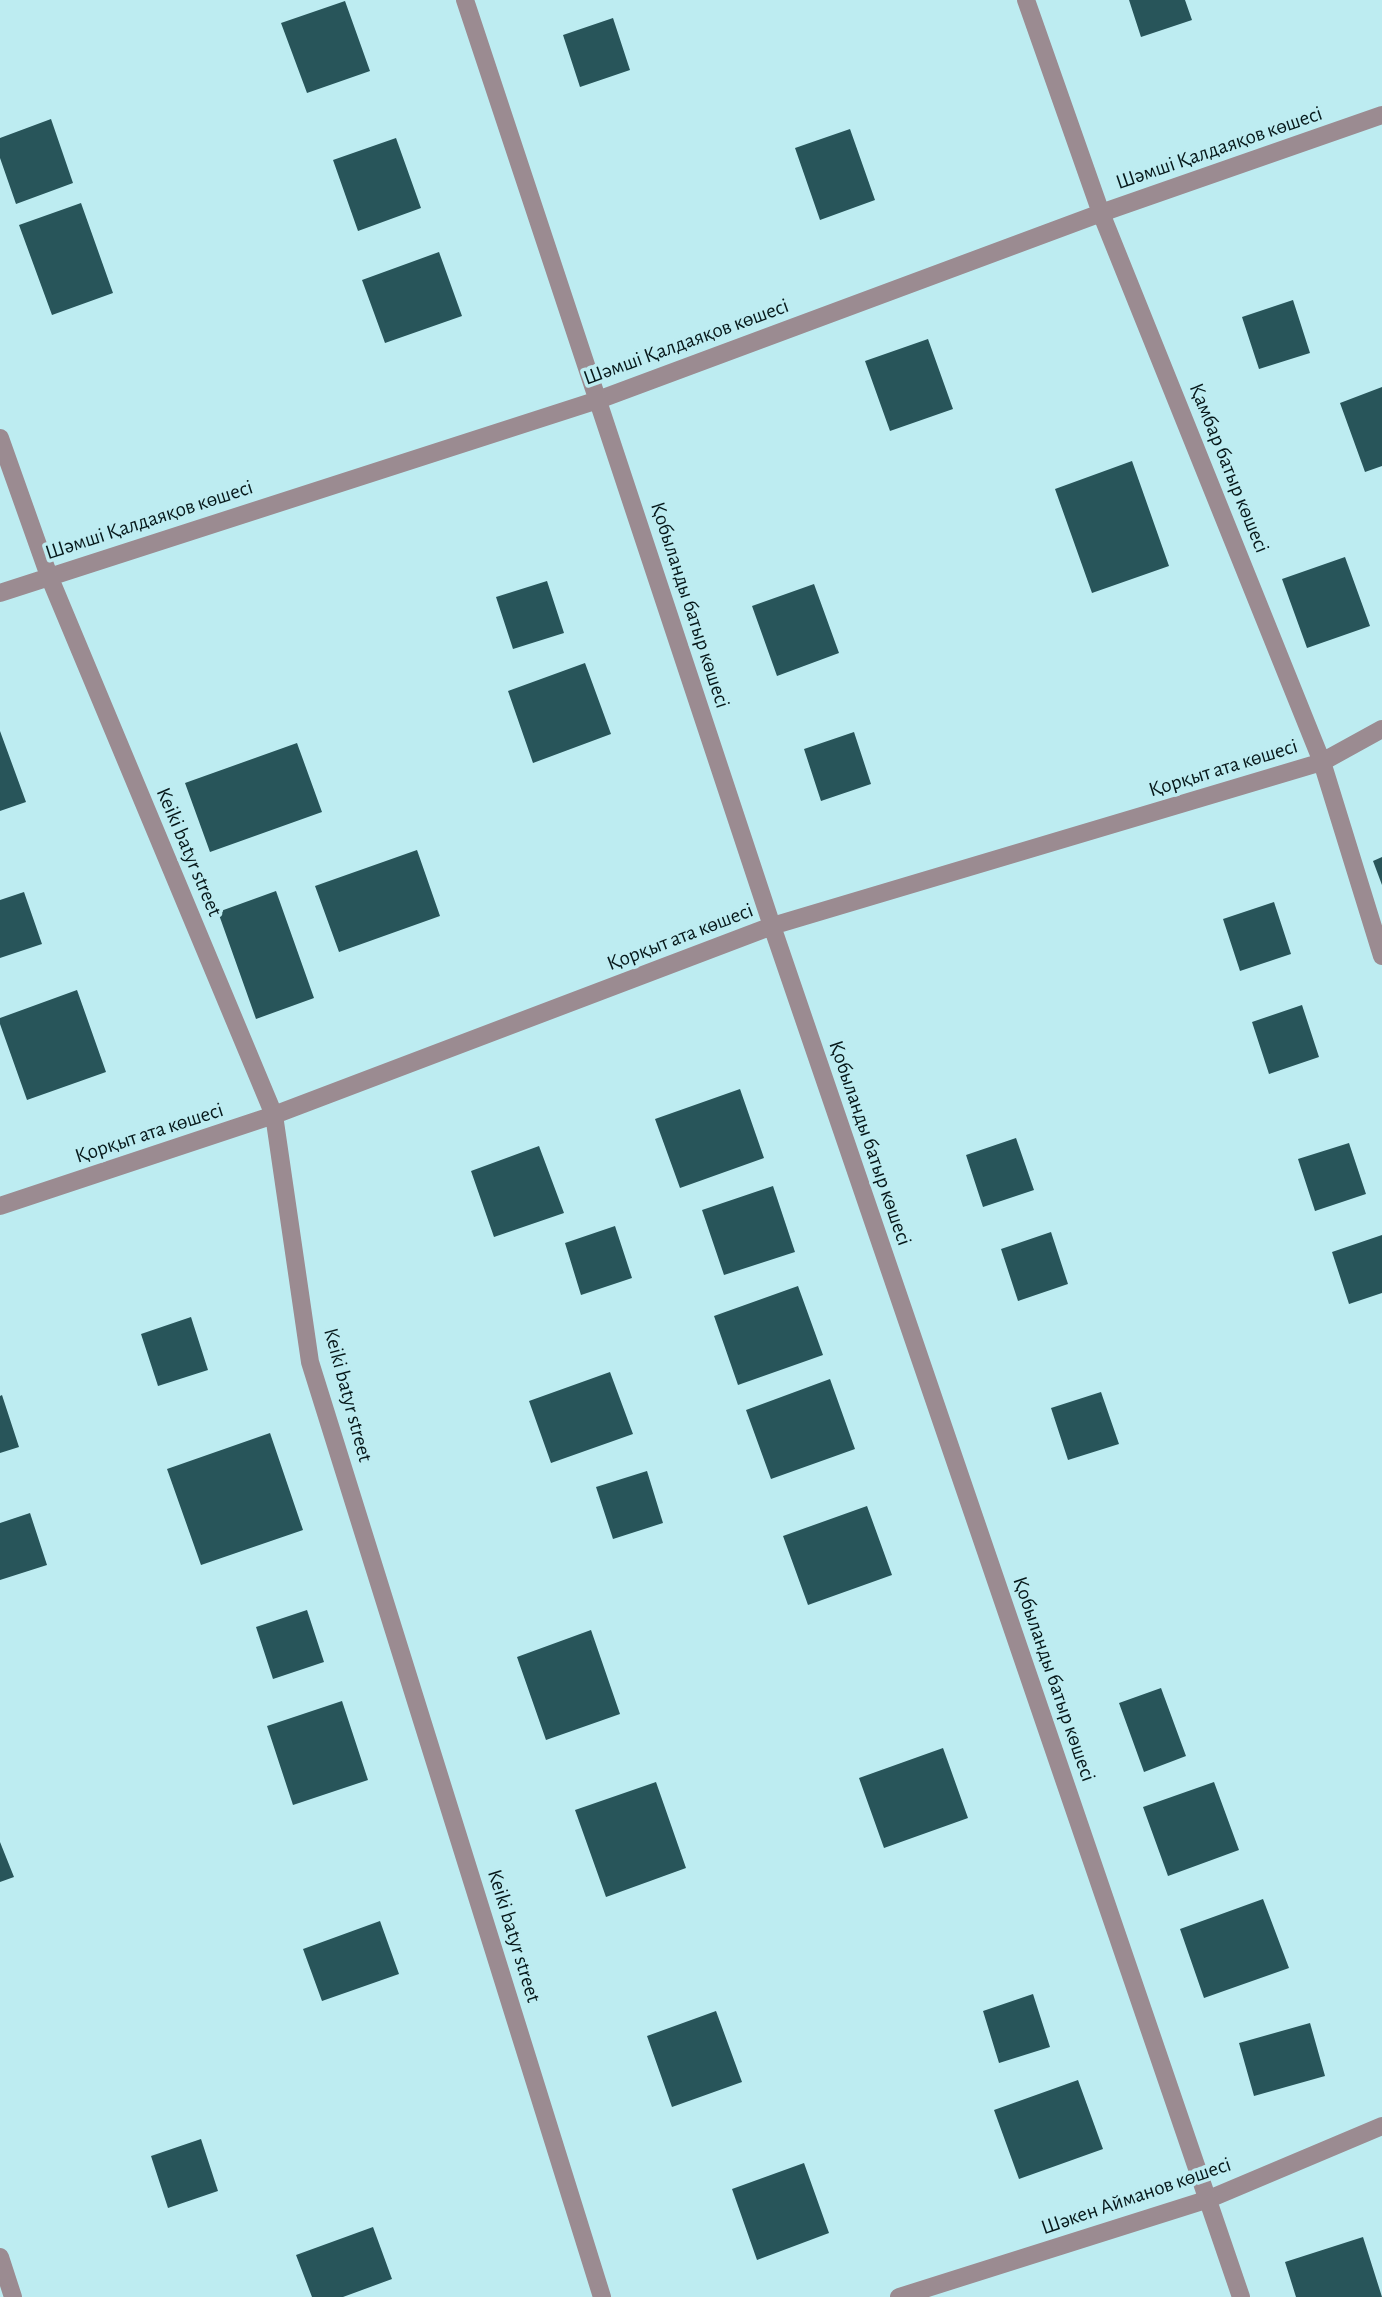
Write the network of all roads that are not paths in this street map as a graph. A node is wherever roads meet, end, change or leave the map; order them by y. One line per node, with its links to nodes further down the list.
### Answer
1 (465, 0): 5 (street, Қобыланды батыр көшесі)
2 (1026, 0): 4 (street, Қамбар батыр көшесі)
3 (1382, 116): 4 (street, Шәмші Қалдаяқов көшесі)
4 (1101, 213): 5 (street, Шәмші Қалдаяқов көшесі); 10 (street, Қамбар батыр көшесі)
5 (597, 400): 7 (street, Шәмші Қалдаяқов көшесі); 11 (street, Қобыланды батыр көшесі)
6 (0, 438): 7 (street, Keiki batyr street)
7 (49, 576): 8 (street, Шәмші Қалдаяқов көшесі); 13 (street, Keiki batyr street)
8 (0, 593)
9 (1382, 729): 10 (street, Қорқыт ата көшесі)
10 (1322, 762): 11 (street, Қорқыт ата көшесі); 12 (street, Қамбар батыр көшесі)
11 (772, 926): 13 (street, Қорқыт ата көшесі); 16 (street, Қобыланды батыр көшесі)
12 (1382, 956)
13 (274, 1115): 14 (street, Қорқыт ата көшесі); 19 (street, Keiki batyr street)
14 (0, 1206)
15 (1382, 2126): 16 (street, Шәкен Айманов көшесі)
16 (1209, 2199): 20 (street, Шәкен Айманов көшесі); 21 (street, Қобыланды батыр көшесі)
17 (0, 2257): 18 (street)
18 (13, 2297)
19 (603, 2297)
20 (900, 2297)
21 (1241, 2297)

